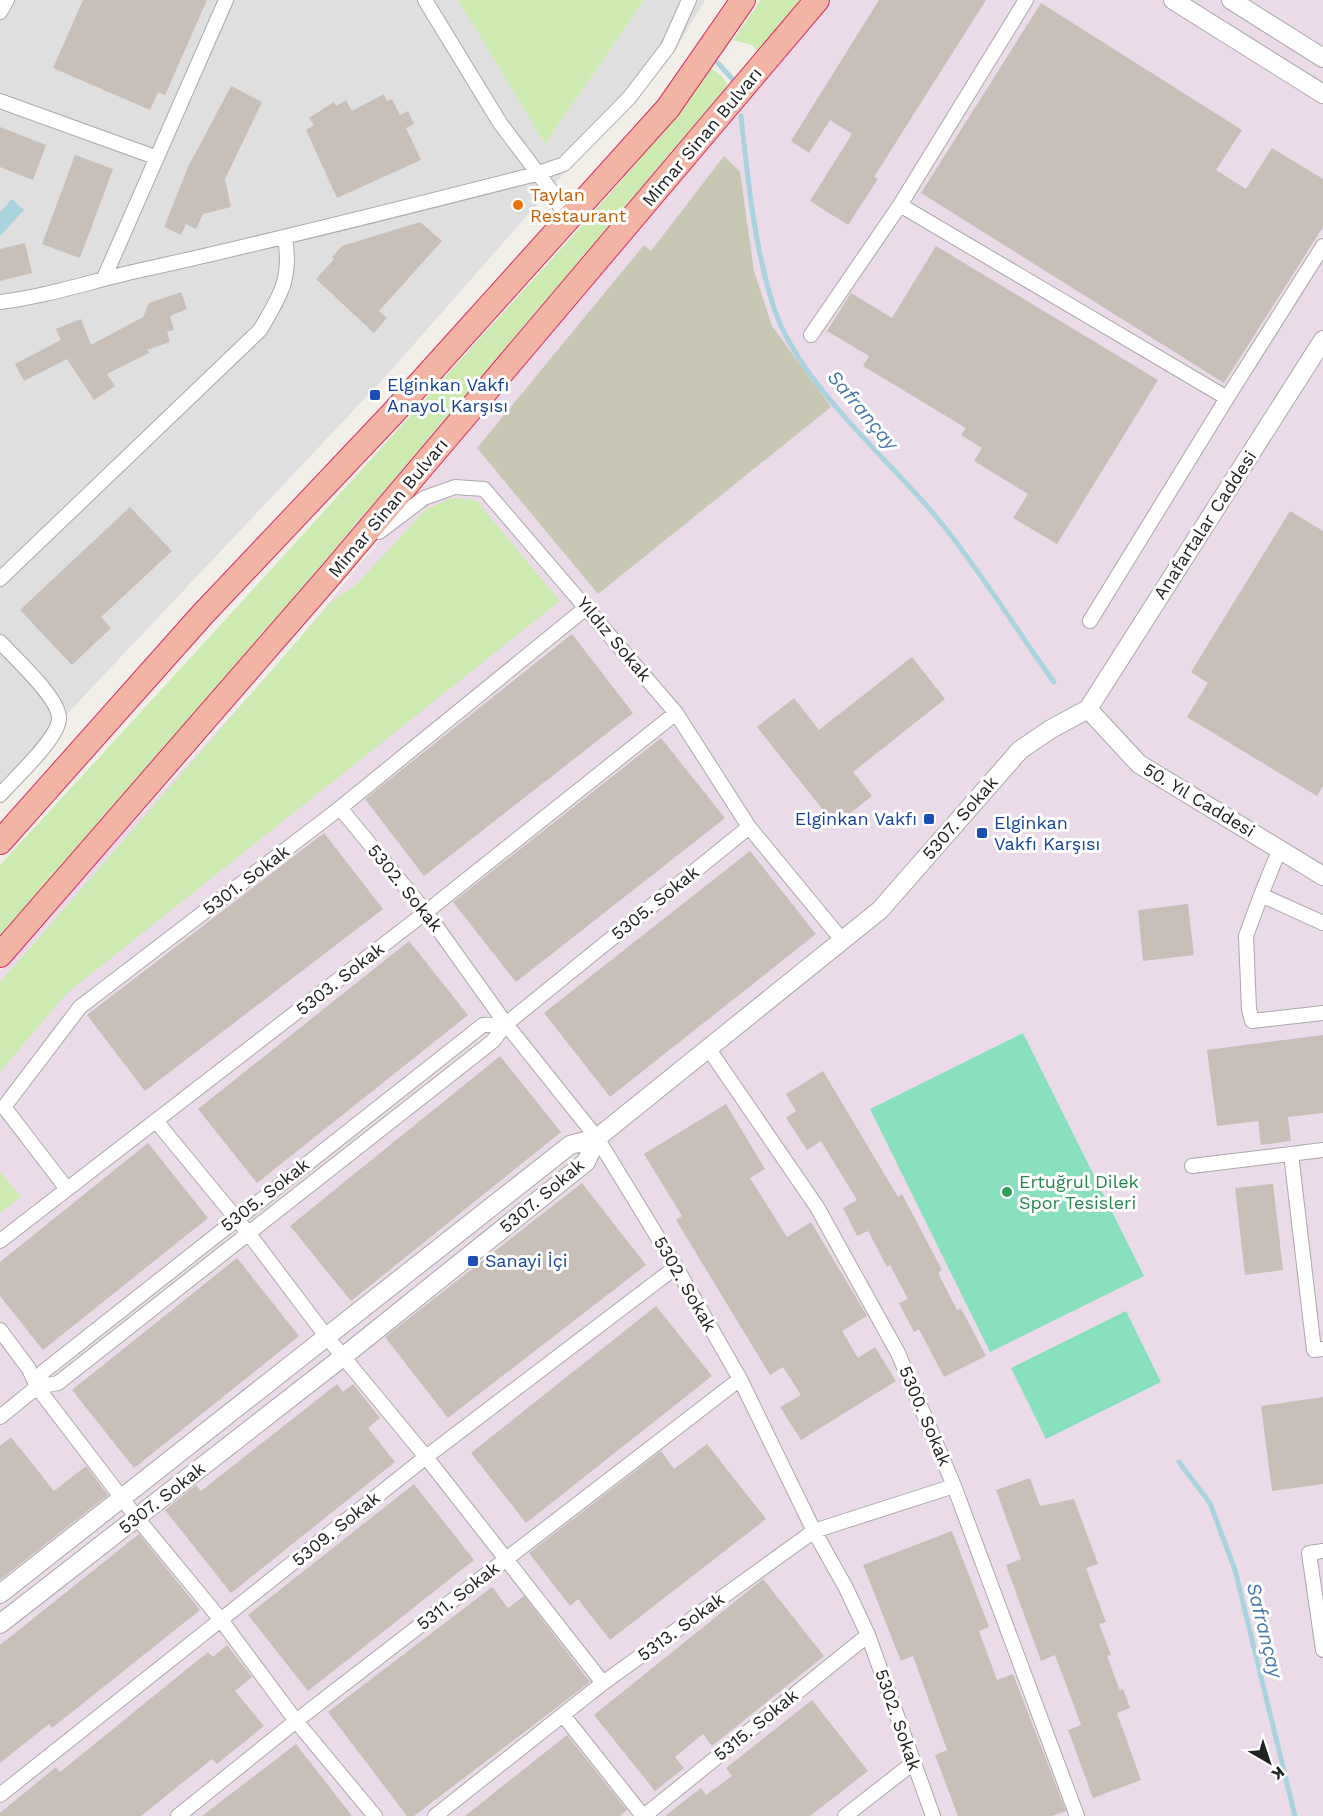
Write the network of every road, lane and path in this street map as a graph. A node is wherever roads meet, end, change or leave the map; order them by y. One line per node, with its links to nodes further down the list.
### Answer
1 (7, 0): 10 (street)
2 (226, 0): 14 (street)
3 (425, 0): 15 (street)
4 (689, 0): 15 (street)
5 (743, 0): 17 (highway)
6 (817, 0): 25 (highway, Mimar Sinan Bulvarı)
7 (1026, 0): 16 (street)
8 (1173, 0): 12 (street)
9 (1231, 0): 11 (street)
10 (0, 12)
11 (1323, 58)
12 (1323, 94)
13 (0, 101): 14 (street)
14 (155, 157): 20 (street)
15 (536, 174): 17 (street); 18 (street)
16 (900, 205): 22 (street); 24 (street)
17 (567, 220): 35 (highway)
18 (285, 238): 20 (street); 26 (street)
19 (1323, 246): 24 (street)
20 (104, 278): 21 (street)
21 (0, 302)
22 (811, 335)
23 (1323, 340): 30 (street, Anafartalar Caddesi)
24 (1227, 398): 28 (street)
25 (332, 573): 27 (street, Yıldız Sokak); 42 (highway, Mimar Sinan Bulvarı)
26 (0, 579)
27 (587, 607): 31 (street, Yıldız Sokak); 33 (street, 5301. Sokak)
28 (1090, 621)
29 (0, 642): 32 (street)
30 (1088, 709): 36 (street, 50. Yıl Caddesi); 41 (street, 5307. Sokak)
31 (676, 712): 34 (street, Yıldız Sokak); 39 (street, 5303. Sokak)
32 (0, 795)
33 (340, 808): 39 (street, 5302. Sokak); 51 (street, 5301. Sokak)
34 (749, 827): 41 (street, Yıldız Sokak); 44 (street, 5305. Sokak)
35 (0, 842)
36 (1280, 849): 37 (street, 50. Yıl Caddesi); 38 (street)
37 (1323, 876)
38 (1261, 895): 40 (street); 43 (street)
39 (426, 912): 44 (street, 5302. Sokak); 46 (street, 5303. Sokak)
40 (1323, 923)
41 (842, 940): 45 (street, 5307. Sokak)
42 (0, 955)
43 (1323, 1013)
44 (506, 1024): 47 (street, 5302. Sokak); 52 (street, 5305. Sokak); 53 (street, 5305. Sokak)
45 (708, 1048): 47 (street, 5307. Sokak); 64 (street, 5300. Sokak)
46 (156, 1121): 51 (street, 5303. Sokak); 52 (street)
47 (597, 1138): 55 (street, 5302. Sokak); 57 (street, 5307. Sokak); 59 (street, 5307. Sokak)
48 (1323, 1150): 49 (street)
49 (1291, 1154): 50 (street); 58 (street)
50 (1192, 1166)
51 (67, 1189): 54 (street, 5303. Sokak)
52 (235, 1218): 53 (street); 61 (street, 5305. Sokak)
53 (249, 1234): 57 (street); 61 (street, 5305. Sokak)
54 (0, 1241)
55 (676, 1267): 60 (street, 5302. Sokak); 63 (street, 5309. Sokak)
56 (0, 1330): 61 (street)
57 (326, 1336): 59 (street); 65 (street, 5307. Sokak)
58 (1323, 1349)
59 (344, 1356): 63 (street); 66 (street, 5307. Sokak)
60 (740, 1379): 67 (street, 5302. Sokak); 69 (street, 5311. Sokak)
61 (37, 1387): 62 (street, 5305. Sokak); 65 (street)
62 (0, 1417)
63 (426, 1457): 69 (street); 71 (street, 5309. Sokak)
64 (954, 1486): 67 (street, 5313. Sokak); 86 (street, 5300. Sokak)
65 (122, 1498): 66 (street); 70 (street, 5307. Sokak)
66 (137, 1518): 71 (street); 72 (street, 5307. Sokak)
67 (814, 1531): 73 (street, 5302. Sokak); 75 (street, 5313. Sokak)
68 (1323, 1551): 74 (street)
69 (506, 1558): 75 (street); 77 (street, 5311. Sokak)
70 (0, 1594)
71 (221, 1620): 77 (street); 79 (street, 5309. Sokak)
72 (0, 1624)
73 (868, 1635): 78 (street, 5302. Sokak); 83 (street, 5315. Sokak)
74 (1323, 1650)
75 (603, 1683): 76 (street, 5313. Sokak)
76 (563, 1715): 82 (street, 5313. Sokak); 83 (street)
77 (296, 1721): 80 (street, 5311. Sokak); 81 (street)
78 (913, 1763): 84 (street); 85 (street, 5302. Sokak)
79 (0, 1795)
80 (178, 1816)
81 (375, 1816)
82 (435, 1816)
83 (644, 1816)
84 (845, 1816)
85 (933, 1816)
86 (1077, 1816)

